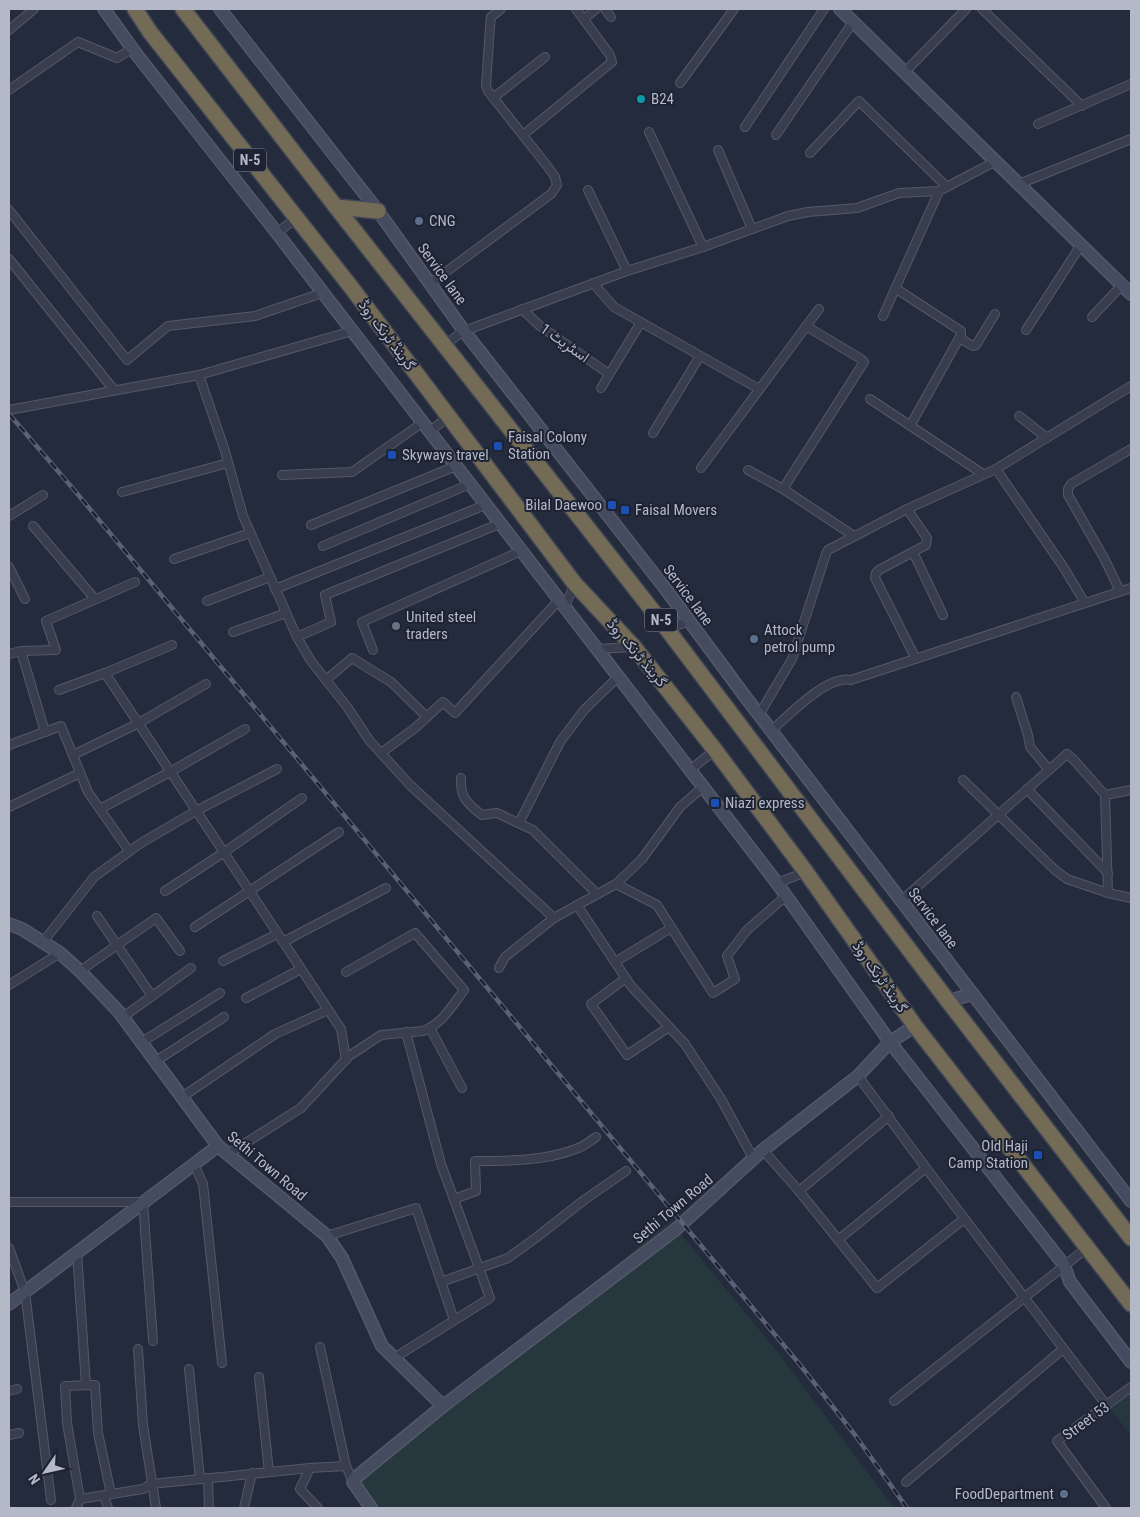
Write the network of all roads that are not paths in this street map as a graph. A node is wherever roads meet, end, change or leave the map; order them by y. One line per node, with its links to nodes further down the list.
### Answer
1 (34, 9): 18 (street)
2 (104, 9): 19 (street)
3 (133, 9): 43 (highway, گرینڈ ٹرنک روڈ / N-5)
4 (183, 9): 40 (highway, N-5)
5 (220, 9): 42 (street, Service lane)
6 (501, 9): 25 (street)
7 (576, 9): 16 (street)
8 (596, 9): 16 (street)
9 (605, 9): 15 (street)
10 (734, 9): 22 (street)
11 (824, 9): 28 (street)
12 (840, 9): 17 (street)
13 (966, 9): 21 (street)
14 (982, 9): 26 (street)
15 (611, 17)
16 (584, 19): 30 (street)
17 (853, 22): 21 (street); 31 (street)
18 (9, 30)
19 (133, 48): 24 (street); 45 (street)
20 (545, 57): 25 (street)
21 (905, 72): 35 (street)
22 (680, 82)
23 (1131, 84): 26 (street)
24 (9, 90)
25 (493, 98): 30 (street)
26 (1082, 106): 27 (street)
27 (1038, 124)
28 (745, 127)
29 (649, 132): 47 (street)
30 (523, 135): 50 (street)
31 (776, 135)
32 (1131, 139): 36 (street)
33 (718, 150): 44 (street)
34 (810, 153): 37 (street)
35 (996, 161): 36 (street); 37 (street)
36 (1019, 184): 46 (street)
37 (947, 186): 39 (street)
38 (588, 190): 49 (street)
39 (939, 191): 44 (street); 53 (street)
40 (336, 207): 42 (highway); 67 (highway, N-5)
41 (9, 210): 54 (street)
42 (378, 211): 50 (street, Service lane)
43 (296, 218): 45 (street); 78 (highway, گرینڈ ٹرنک روڈ / N-5)
44 (752, 230): 47 (street)
45 (277, 232): 54 (street)
46 (1081, 244): 52 (street); 63 (street)
47 (703, 247): 49 (street)
48 (9, 259): 74 (street)
49 (626, 271): 51 (street)
50 (431, 283): 65 (street, Service lane)
51 (593, 283): 56 (street); 61 (street)
52 (1122, 285): 55 (street); 60 (street)
53 (895, 288): 59 (street); 66 (street)
54 (322, 293): 64 (street)
55 (1131, 294)
56 (522, 309): 65 (street); 69 (street, اسٹریٹ 1)
57 (819, 309): 62 (street)
58 (995, 314): 66 (street)
59 (883, 316)
60 (1092, 317)
61 (641, 322): 68 (street); 69 (street)
62 (806, 326): 73 (street); 92 (street)
63 (1026, 330)
64 (352, 331): 70 (street); 80 (street)
65 (464, 331): 67 (street); 121 (street, Service lane)
66 (959, 338): 79 (street)
67 (444, 345): 122 (highway, N-5)
68 (700, 356): 73 (street); 81 (street)
69 (609, 374): 72 (street)
70 (199, 375): 74 (street); 84 (street)
71 (1131, 386): 82 (street)
72 (601, 388)
73 (759, 389): 86 (street)
74 (114, 390): 76 (street)
75 (870, 399): 79 (street)
76 (9, 410)
77 (1019, 416): 82 (street)
78 (448, 417): 80 (street); 110 (highway, گرینڈ ٹرنک روڈ / N-5)
79 (910, 426): 89 (street)
80 (426, 427): 85 (street); 90 (street)
81 (653, 433)
82 (1047, 438): 87 (street)
83 (1131, 449): 113 (street)
84 (228, 464): 93 (street); 101 (street)
85 (456, 466): 91 (street); 99 (street)
86 (701, 468)
87 (996, 469): 89 (street); 117 (street)
88 (748, 470): 92 (street)
89 (983, 474): 96 (street)
90 (282, 475)
91 (470, 484): 95 (street); 103 (street)
92 (782, 489): 102 (street)
93 (122, 492)
94 (43, 495): 97 (street)
95 (485, 505): 98 (street); 112 (street)
96 (907, 509): 102 (street); 105 (street)
97 (9, 516)
98 (499, 524): 104 (street); 124 (street)
99 (312, 525)
100 (33, 526): 115 (street)
101 (250, 533): 106 (street); 108 (street)
102 (854, 536): 138 (street)
103 (323, 546)
104 (521, 551): 118 (street); 128 (street)
105 (913, 552): 120 (street); 131 (street)
106 (174, 559)
107 (9, 567): 114 (street)
108 (270, 577): 112 (street); 116 (street)
109 (135, 582): 115 (street)
110 (575, 584): 118 (street); 126 (highway, گرینڈ ٹرنک روڈ / N-5)
111 (1131, 588): 113 (street)
112 (275, 589): 119 (street)
113 (1120, 591): 117 (street)
114 (24, 599)
115 (96, 599): 129 (street)
116 (207, 601)
117 (1084, 603): 131 (street)
118 (561, 604): 127 (street); 139 (street)
119 (286, 613): 123 (street); 124 (street)
120 (943, 615)
121 (689, 621): 122 (street); 138 (street, Service lane)
122 (667, 629): 205 (highway, N-5)
123 (233, 632)
124 (297, 637): 134 (street)
125 (172, 645): 132 (street)
126 (634, 647): 127 (street); 145 (highway, گرینڈ ٹرنک روڈ / N-5)
127 (597, 649): 133 (street)
128 (373, 650)
129 (21, 651): 130 (street); 143 (street)
130 (9, 654)
131 (916, 659): 142 (street)
132 (105, 673): 136 (street); 140 (street)
133 (618, 677): 149 (street); 164 (street)
134 (326, 680): 139 (street); 146 (street)
135 (206, 684): 140 (street)
136 (59, 690)
137 (1016, 697): 150 (street)
138 (759, 715): 142 (street, Service lane)
139 (427, 717): 146 (street)
140 (137, 724): 147 (street); 151 (street)
141 (245, 729): 151 (street)
142 (771, 731): 179 (street, Service lane)
143 (46, 732): 144 (street); 147 (street)
144 (9, 745)
145 (715, 750): 149 (street); 168 (highway, گرینڈ ٹرنک روڈ / N-5)
146 (381, 753): 182 (street)
147 (73, 755): 152 (street)
148 (277, 769): 162 (street)
149 (690, 770): 155 (street)
150 (1049, 770): 156 (street); 158 (street)
151 (170, 772): 161 (street); 162 (street)
152 (80, 773): 160 (street); 161 (street)
153 (461, 778): 164 (street)
154 (963, 780): 163 (street)
155 (703, 787): 170 (street); 171 (street)
156 (1028, 789): 163 (street); 169 (street)
157 (1131, 790): 158 (street)
158 (1105, 794): 169 (street)
159 (302, 798): 167 (street)
160 (9, 807)
161 (100, 810): 166 (street)
162 (196, 811): 166 (street); 167 (street)
163 (1000, 815): 175 (street); 179 (street)
164 (519, 823): 176 (street)
165 (340, 832): 174 (street)
166 (129, 851): 187 (street)
167 (224, 854): 173 (street); 174 (street)
168 (806, 872): 170 (street); 209 (highway, گرینڈ ٹرنک روڈ / N-5)
169 (1108, 873): 175 (street)
170 (777, 883): 177 (street)
171 (616, 884): 176 (street); 185 (street)
172 (386, 888): 188 (street)
173 (165, 891)
174 (250, 891): 184 (street); 186 (street)
175 (1108, 892): 178 (street)
176 (596, 894): 180 (street)
177 (786, 896): 185 (street); 214 (street)
178 (1131, 898)
179 (901, 901): 202 (street, Service lane)
180 (577, 905): 182 (street); 193 (street)
181 (97, 916): 189 (street)
182 (554, 918): 195 (street)
183 (9, 924): 187 (street, Sethi Town Road)
184 (195, 928)
185 (671, 928): 193 (street)
186 (278, 934): 188 (street); 192 (street)
187 (43, 942): 191 (street, Sethi Town Road)
188 (283, 942): 196 (street)
189 (117, 945): 190 (street); 197 (street); 203 (street)
190 (180, 951)
191 (60, 953): 197 (street, Sethi Town Road); 200 (street)
192 (223, 962)
193 (615, 962): 199 (street)
194 (192, 968): 203 (street)
195 (499, 968)
196 (301, 969): 204 (street); 206 (street)
197 (80, 971): 208 (street, Sethi Town Road)
198 (346, 972): 211 (street)
199 (626, 978): 210 (street); 210 (street)
200 (9, 985)
201 (220, 993): 213 (street)
202 (973, 994): 205 (street); 231 (street, Service lane)
203 (152, 996): 208 (street)
204 (246, 998)
205 (948, 1001): 236 (highway, N-5)
206 (328, 1010): 215 (street); 219 (street)
207 (224, 1016): 216 (street)
208 (123, 1017): 213 (street, Sethi Town Road)
209 (914, 1026): 214 (street, Sethi Town Road); 238 (highway, گرینڈ ٹرنک روڈ / N-5)
210 (669, 1027): 225 (street)
211 (430, 1028): 212 (street); 218 (street)
212 (406, 1032): 215 (street); 230 (street)
213 (142, 1042): 216 (street, Sethi Town Road)
214 (890, 1042): 217 (street, Sethi Town Road); 241 (street)
215 (346, 1060): 224 (street)
216 (156, 1061): 219 (street, Sethi Town Road)
217 (858, 1076): 220 (street); 223 (street, Sethi Town Road)
218 (462, 1088)
219 (182, 1096): 222 (street, Sethi Town Road)
220 (889, 1116): 227 (street); 229 (street)
221 (596, 1137): 230 (street)
222 (218, 1146): 224 (street, Sethi Town Road); 226 (street)
223 (763, 1150): 225 (street, Sethi Town Road); 229 (street)
224 (228, 1154): 235 (street, Sethi Town Road)
225 (753, 1158): 263 (street, Sethi Town Road)
226 (194, 1164): 233 (street); 255 (street)
227 (926, 1168): 234 (street); 237 (street)
228 (626, 1171): 242 (street)
229 (799, 1191): 237 (street)
230 (454, 1199): 242 (street)
231 (1131, 1201)
232 (9, 1202): 233 (street)
233 (144, 1202): 240 (street); 249 (street)
234 (964, 1219): 237 (street); 245 (street)
235 (327, 1236): 243 (street); 253 (street, Sethi Town Road)
236 (1131, 1238)
237 (838, 1240)
238 (1088, 1247): 241 (street); 247 (highway, گرینڈ ٹرنک روڈ / N-5)
239 (9, 1248): 244 (street)
240 (77, 1252): 244 (street); 258 (street)
241 (1064, 1265): 245 (street); 254 (street)
242 (479, 1270): 243 (street); 248 (street)
243 (441, 1282): 248 (street)
244 (25, 1292): 246 (street); 276 (street)
245 (1024, 1297): 251 (street); 262 (street)
246 (9, 1304)
247 (1131, 1304)
248 (454, 1320): 253 (street)
249 (153, 1341)
250 (320, 1347): 267 (street)
251 (1063, 1349): 264 (street); 273 (street)
252 (138, 1350): 274 (street)
253 (394, 1358): 263 (street, Sethi Town Road)
254 (1131, 1362)
255 (222, 1363)
256 (189, 1369): 271 (street)
257 (259, 1377): 269 (street)
258 (86, 1385): 275 (street); 277 (street)
259 (1131, 1387): 264 (street, Street 53)
260 (17, 1389): 261 (street)
261 (9, 1391)
262 (894, 1401)
263 (444, 1406): 272 (street, Sethi Town Road)
264 (1107, 1406): 285 (street, Street 53)
265 (19, 1433): 266 (street)
266 (9, 1435)
267 (346, 1466): 268 (street); 272 (street)
268 (310, 1468): 269 (street); 283 (street)
269 (269, 1472): 270 (street)
270 (252, 1474): 271 (street); 282 (street)
271 (204, 1478): 274 (street); 281 (street)
272 (353, 1482): 284 (street)
273 (906, 1482)
274 (151, 1484): 275 (street); 280 (street)
275 (108, 1495): 277 (street); 279 (street)
276 (51, 1500)
277 (80, 1500): 278 (street)
278 (76, 1508)
279 (108, 1508)
280 (156, 1508)
281 (209, 1508)
282 (244, 1508)
283 (318, 1508)
284 (371, 1508)
285 (1106, 1508)

